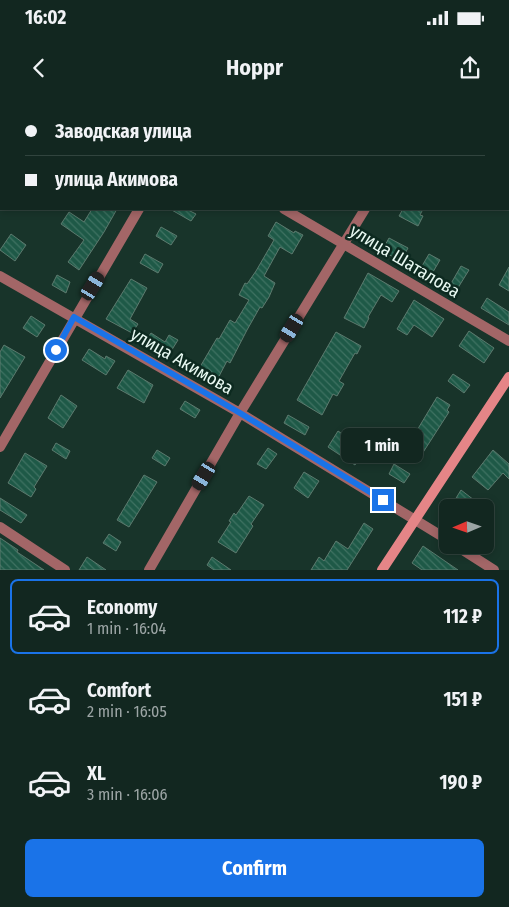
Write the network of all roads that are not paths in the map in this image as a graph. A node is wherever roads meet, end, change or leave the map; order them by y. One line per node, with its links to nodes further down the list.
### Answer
1 (138, 210): 6 (street)
2 (286, 210): 4 (street, улица Шаталова)
3 (364, 210): 4 (street)
4 (344, 244): 7 (street, улица Шаталова); 9 (street)
5 (0, 276): 6 (street, улица Акимова)
6 (74, 317): 9 (street, улица Акимова); 10 (street)
7 (509, 341)
8 (509, 377): 11 (street)
9 (240, 413): 11 (street, улица Акимова); 16 (street)
10 (0, 447)
11 (415, 519): 13 (street, улица Акимова); 17 (street)
12 (0, 527): 15 (street)
13 (439, 534)
14 (469, 554): 18 (street)
15 (65, 570)
16 (149, 570)
17 (382, 570)
18 (494, 570)

